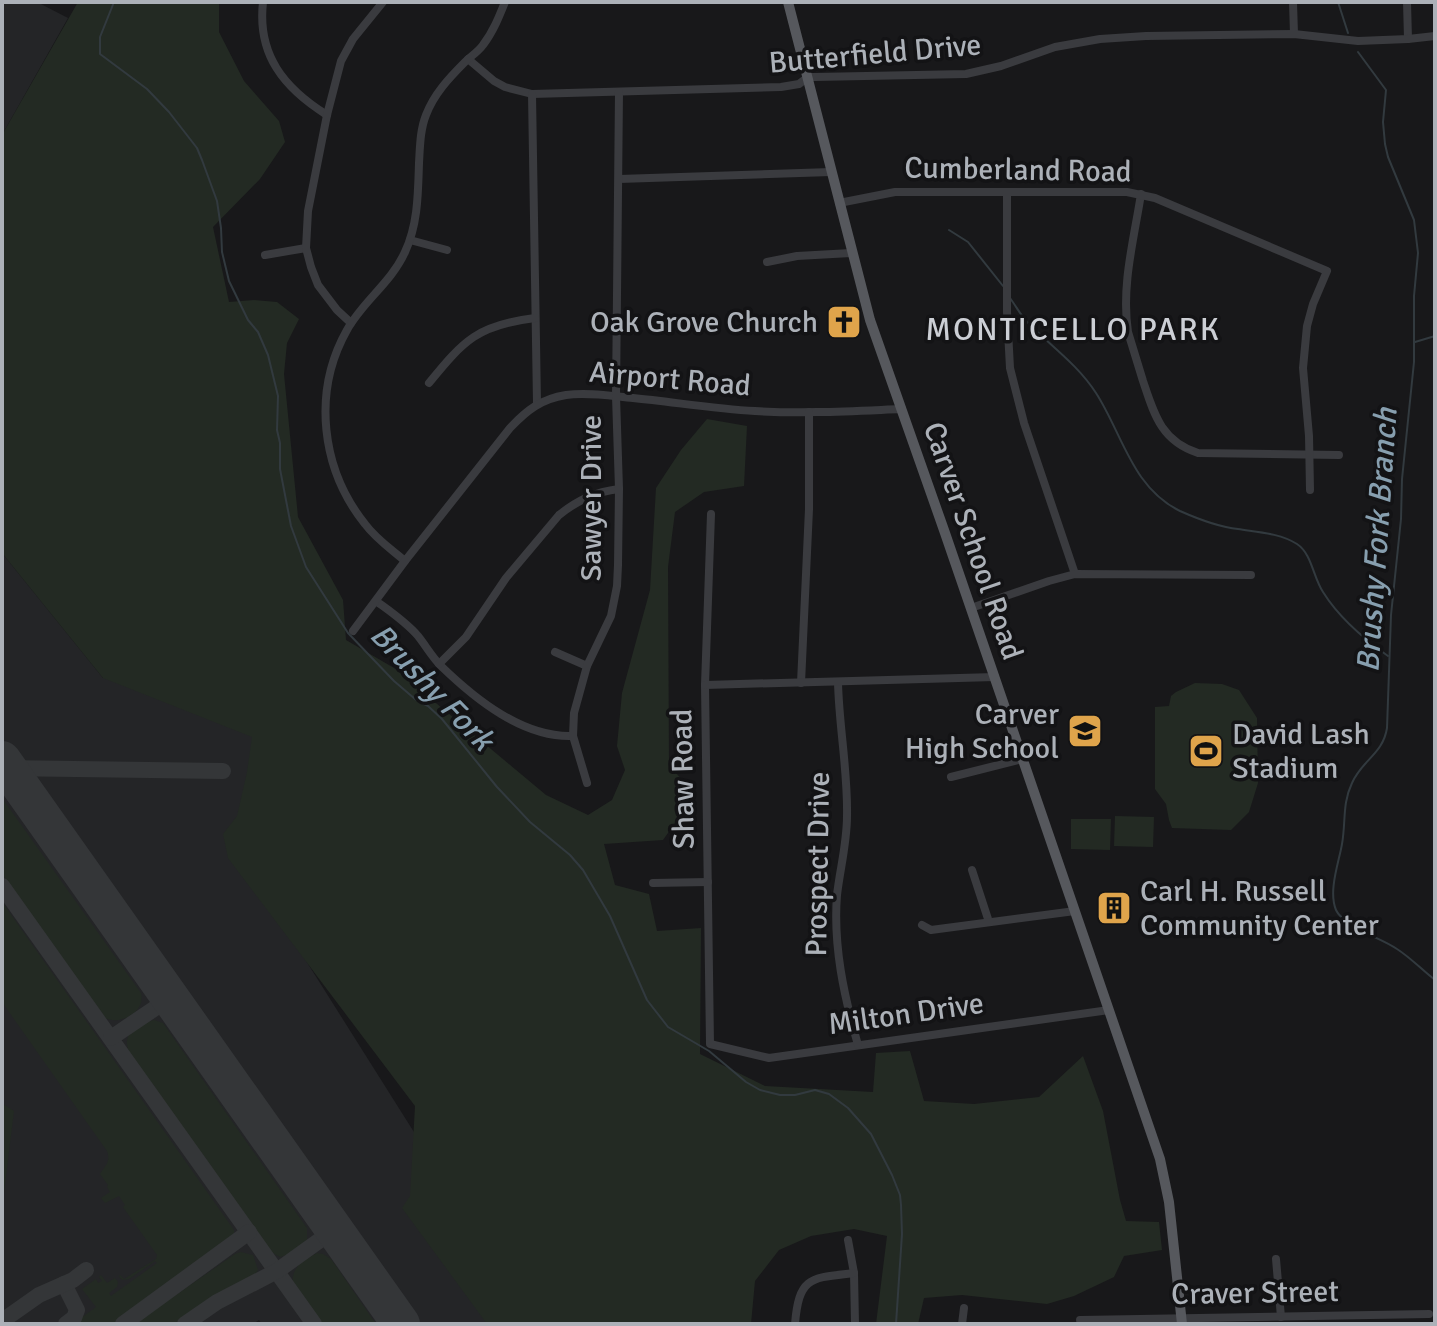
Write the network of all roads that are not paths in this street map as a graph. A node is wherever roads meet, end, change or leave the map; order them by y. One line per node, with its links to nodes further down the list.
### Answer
1 (263, 2): 14 (street)
2 (383, 2): 14 (street)
3 (505, 2): 10 (street)
4 (788, 2): 11 (main road, Carver School Road)
5 (1293, 2): 7 (street)
6 (1407, 2): 9 (street)
7 (1294, 34): 9 (street, Butterfield Drive); 11 (street, Butterfield Drive)
8 (1435, 36): 9 (street, Butterfield Drive)
9 (1408, 39)
10 (468, 59): 13 (street, Butterfield Drive); 20 (street)
11 (808, 77): 12 (street, Butterfield Drive); 15 (main road, Carver School Road)
12 (619, 92): 13 (street, Butterfield Drive); 16 (street, Sawyer Drive)
13 (532, 94): 26 (street)
14 (327, 115): 21 (street)
15 (831, 172): 16 (street); 19 (main road, Carver School Road)
16 (619, 179): 29 (street, Sawyer Drive)
17 (1007, 192): 18 (street, Cumberland Road); 19 (street, Cumberland Road); 39 (street)
18 (1141, 194): 33 (street, Cumberland Road); 33 (street)
19 (839, 203): 23 (main road, Carver School Road)
20 (410, 240): 22 (street); 27 (street)
21 (306, 248): 24 (street); 27 (street)
22 (447, 250)
23 (851, 253): 25 (street); 31 (main road, Carver School Road)
24 (265, 255)
25 (767, 262)
26 (535, 318): 28 (street); 30 (street)
27 (351, 323): 38 (street)
28 (429, 383)
29 (616, 396): 30 (street, Airport Road); 32 (street, Airport Road); 35 (street, Sawyer Drive)
30 (537, 403): 38 (street)
31 (902, 409): 32 (street, Airport Road); 42 (main road, Carver School Road)
32 (809, 412): 49 (street)
33 (1309, 455): 34 (street); 36 (street)
34 (1339, 455)
35 (619, 489): 45 (street); 46 (street, Sawyer Drive)
36 (1310, 490)
37 (711, 514): 50 (street, Shaw Road)
38 (405, 561): 41 (street)
39 (1075, 574): 40 (street); 42 (street)
40 (1251, 575)
41 (376, 601): 43 (street); 45 (street)
42 (971, 608): 47 (main road, Carver School Road)
43 (353, 631)
44 (555, 652): 46 (street)
45 (439, 664): 51 (street)
46 (587, 666): 51 (street, Sawyer Drive)
47 (995, 677): 48 (street); 52 (main road, Carver School Road)
48 (838, 682): 49 (street); 63 (street, Prospect Drive)
49 (801, 683): 50 (street)
50 (705, 685): 56 (street, Shaw Road)
51 (573, 736): 54 (street, Sawyer Drive)
52 (1022, 759): 53 (street); 58 (main road, Carver School Road)
53 (951, 777)
54 (587, 783)
55 (972, 870): 59 (street)
56 (708, 882): 57 (street); 62 (street, Shaw Road)
57 (653, 883)
58 (1075, 911): 59 (street); 61 (main road, Carver School Road)
59 (989, 922): 60 (street)
60 (922, 925)
61 (1109, 1010): 63 (street, Milton Drive); 71 (main road, Carver School Road)
62 (710, 1044): 63 (street, Milton Drive)
63 (858, 1045)
64 (848, 1240): 66 (street)
65 (1276, 1259): 69 (street)
66 (854, 1273): 72 (street); 73 (street)
67 (964, 1308): 74 (street)
68 (1429, 1314): 69 (street, Craver Street)
69 (1281, 1317): 71 (street, Craver Street)
70 (1080, 1320): 71 (street, Craver Street)
71 (1182, 1320)
72 (795, 1324)
73 (855, 1324)
74 (962, 1324)

